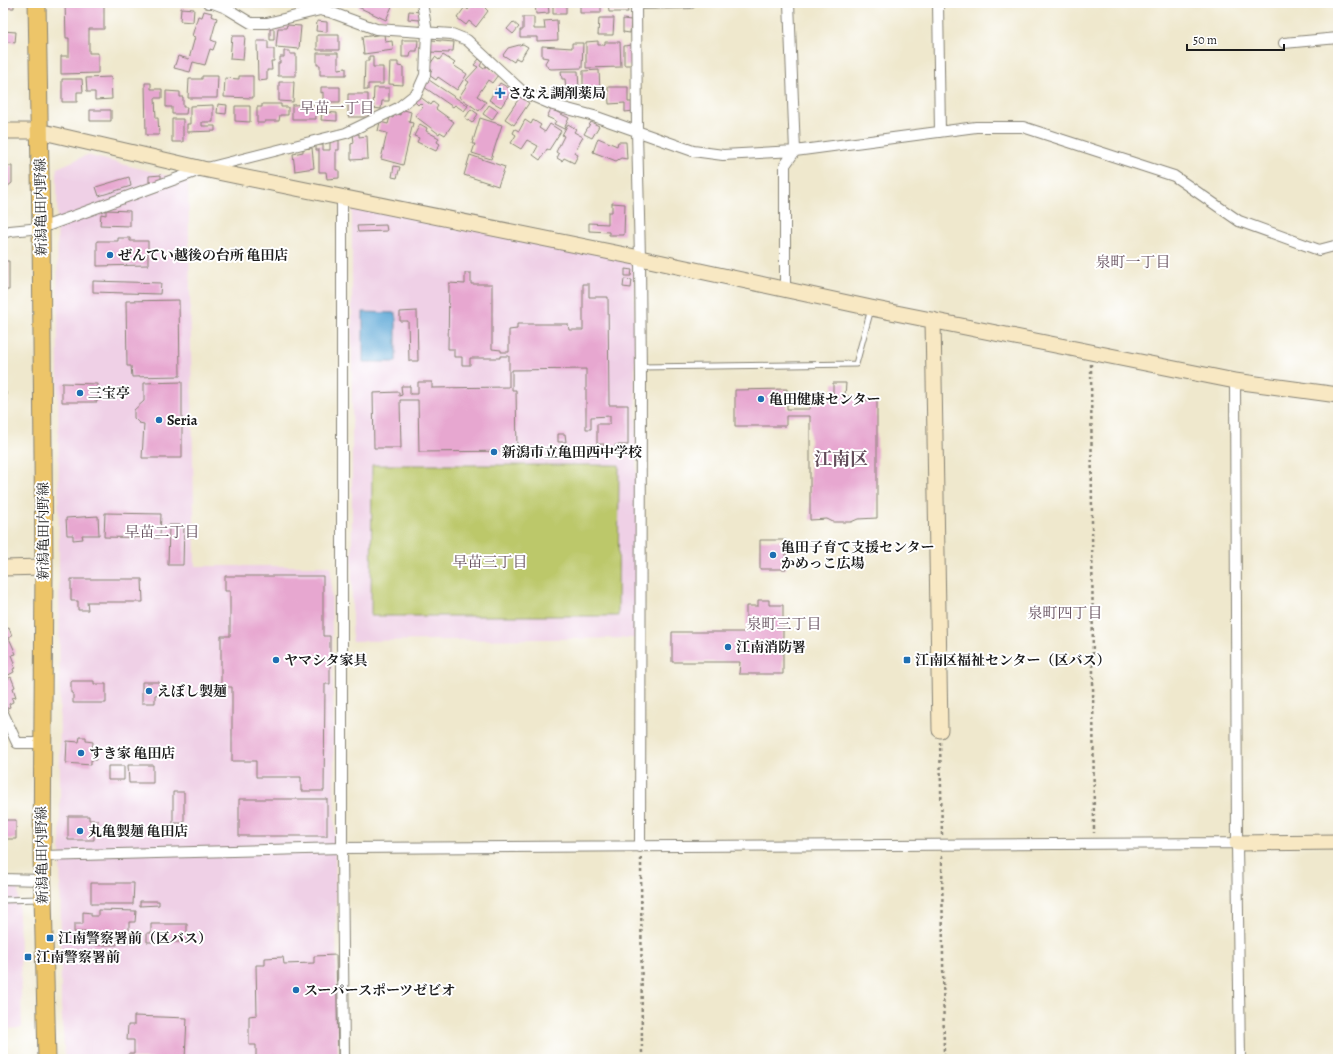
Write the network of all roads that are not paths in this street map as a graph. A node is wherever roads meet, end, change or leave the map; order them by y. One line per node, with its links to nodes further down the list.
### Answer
1 (37, 3): 12 (main road, 新潟亀田内野線)
2 (208, 3): 8 (street)
3 (422, 3): 8 (street)
4 (636, 3): 5 (street); 13 (street)
5 (691, 3)
6 (789, 3): 15 (street)
7 (938, 3): 14 (street)
8 (427, 32): 13 (street); 16 (street)
9 (1338, 38): 10 (street)
10 (1284, 43)
11 (3, 131): 12 (street)
12 (39, 131): 16 (street); 18 (main road, 新潟亀田内野線)
13 (637, 131): 15 (street); 21 (street)
14 (940, 132): 15 (street); 20 (street)
15 (794, 151): 22 (street)
16 (203, 169): 17 (street); 18 (street)
17 (342, 198): 21 (street); 36 (street)
18 (41, 228): 19 (street); 28 (main road, 新潟亀田内野線)
19 (3, 233)
20 (1338, 245)
21 (640, 258): 22 (street); 25 (street)
22 (785, 290): 23 (street)
23 (871, 308): 24 (street); 25 (lane)
24 (933, 320): 26 (street); 31 (street)
25 (641, 368): 35 (street)
26 (1235, 381): 27 (street); 34 (street)
27 (1338, 395)
28 (44, 567): 29 (street); 32 (main road, 新潟亀田内野線)
29 (3, 568)
30 (3, 713): 32 (street)
31 (940, 730)
32 (42, 743): 37 (main road, 新潟亀田内野線)
33 (1338, 842): 34 (street)
34 (1237, 843): 35 (street); 44 (street)
35 (640, 847): 36 (street)
36 (342, 848): 37 (street); 43 (street)
37 (42, 856): 39 (main road, 新潟亀田内野線)
38 (3, 878): 39 (street)
39 (42, 880): 40 (main road, 新潟亀田内野線)
40 (43, 899): 41 (lane); 42 (main road, 新潟亀田内野線)
41 (3, 900)
42 (47, 1059)
43 (344, 1059)
44 (1240, 1059)

